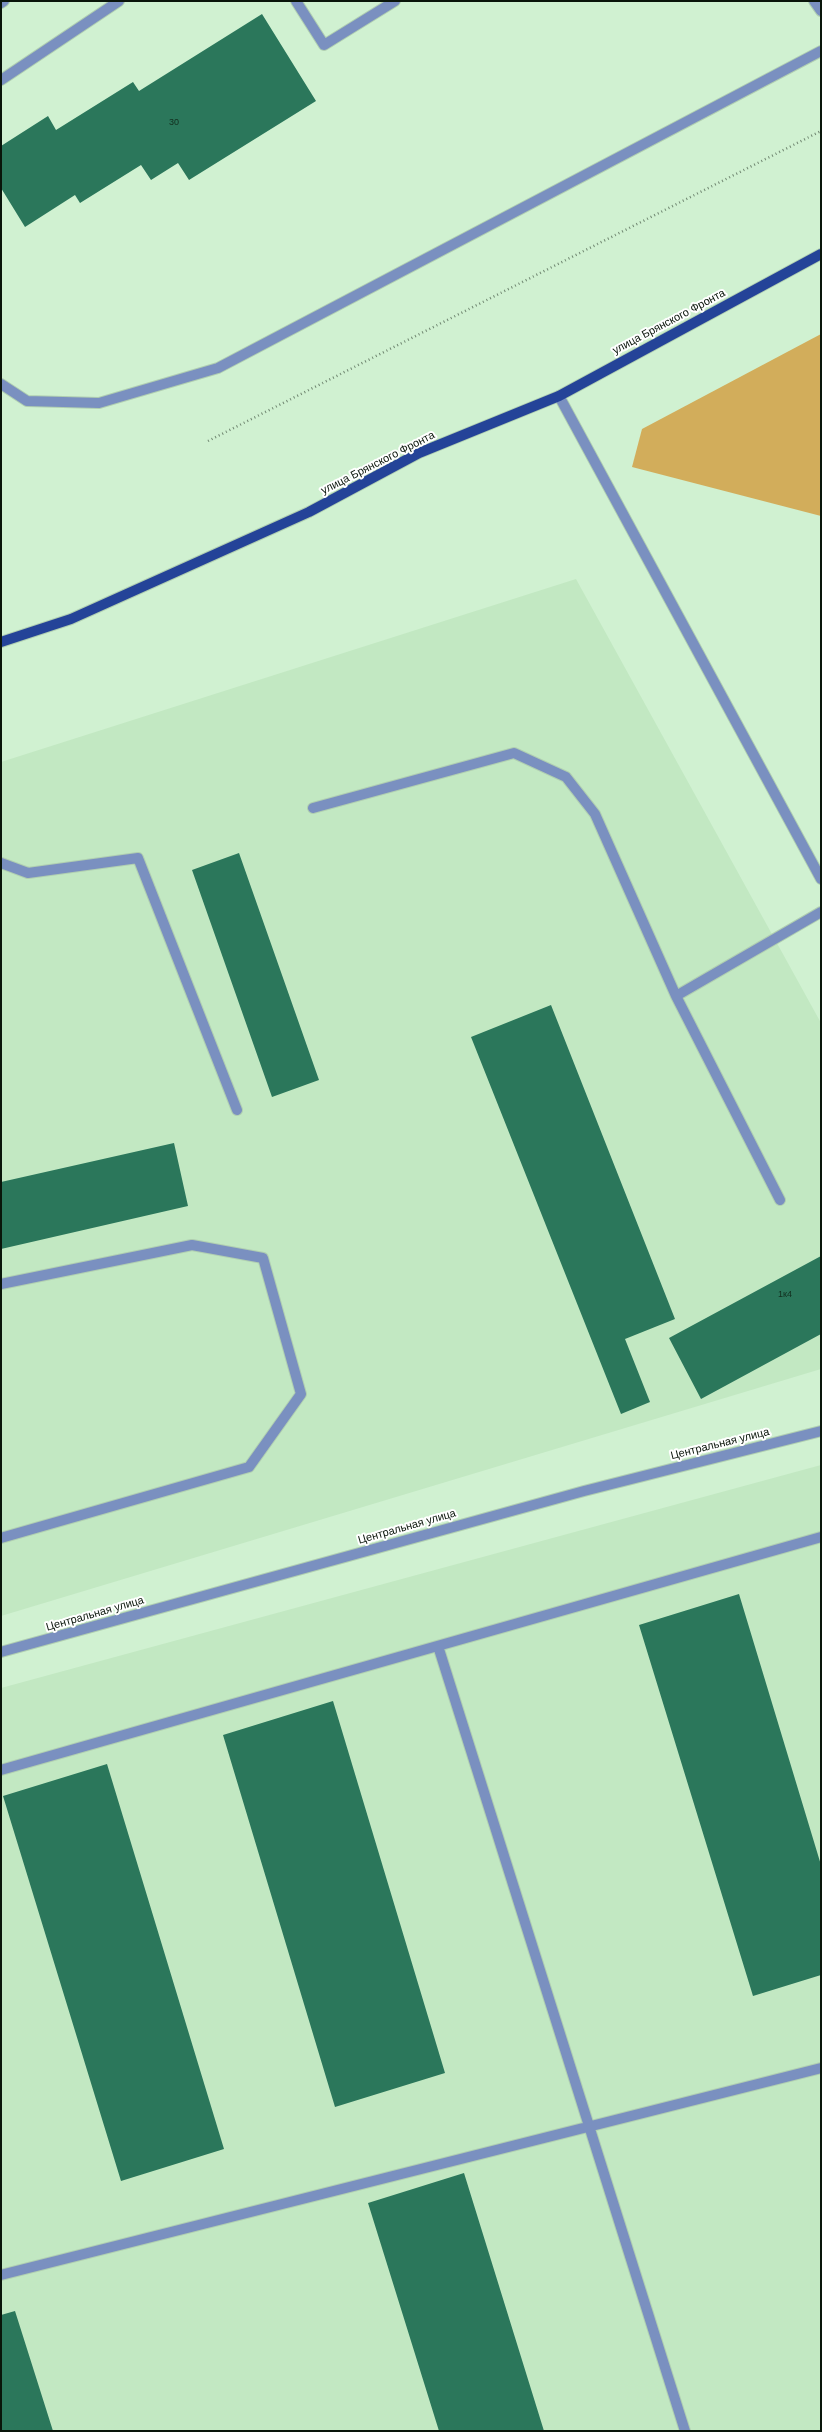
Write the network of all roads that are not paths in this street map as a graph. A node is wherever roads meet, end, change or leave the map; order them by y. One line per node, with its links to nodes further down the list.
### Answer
1 (4, 1): 6 (street)
2 (119, 1): 9 (street)
3 (296, 1): 4 (street)
4 (395, 1)
5 (814, 1): 7 (street)
6 (1, 3)
7 (821, 11)
8 (821, 51): 11 (street)
9 (1, 80)
10 (821, 254): 12 (main road, улица Брянского Фронта)
11 (1, 384)
12 (559, 396): 13 (main road, улица Брянского Фронта); 16 (street)
13 (1, 642)
14 (313, 808): 18 (street)
15 (1, 863): 19 (street)
16 (821, 879)
17 (821, 912): 18 (street)
18 (676, 996): 20 (street)
19 (237, 1110)
20 (780, 1200)
21 (1, 1284): 24 (street)
22 (821, 1431): 26 (street, Центральная улица)
23 (821, 1537): 25 (street)
24 (1, 1538)
25 (438, 1646): 27 (street); 29 (street)
26 (1, 1652)
27 (1, 1770)
28 (821, 2068): 29 (street)
29 (590, 2126): 30 (street); 31 (street)
30 (1, 2274)
31 (685, 2431)

